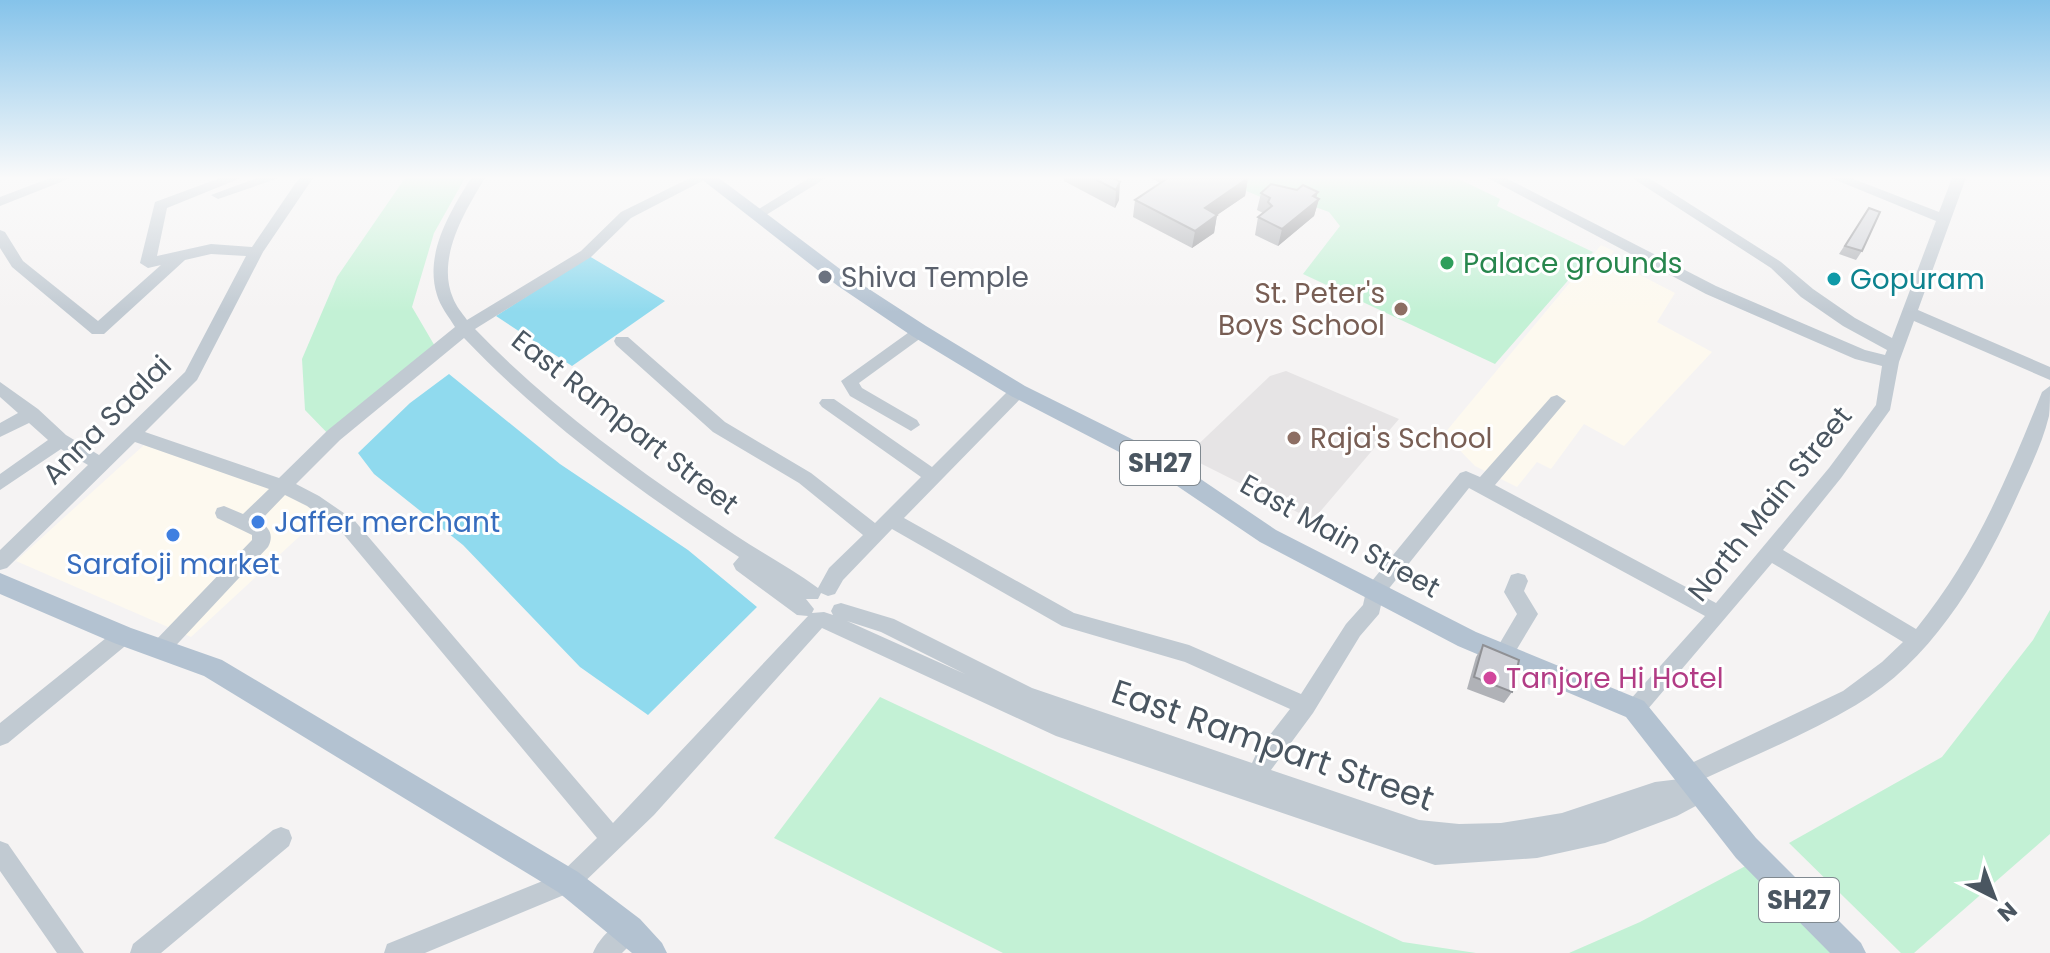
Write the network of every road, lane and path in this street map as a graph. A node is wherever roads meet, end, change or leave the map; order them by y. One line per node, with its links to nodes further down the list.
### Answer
1 (156, 222): 11 (street)
2 (273, 222): 10 (street, Anna Saalai)
3 (454, 222): 13 (street, East Rampart Street)
4 (618, 222): 13 (street)
5 (766, 222): 14 (main road, East Main Street / SH27)
6 (1581, 222): 16 (street)
7 (1709, 222): 16 (street)
8 (1944, 222): 12 (street, North Main Street)
9 (0, 235): 11 (street)
10 (256, 252): 11 (street); 26 (street, Anna Saalai)
11 (180, 256)
12 (1910, 313): 16 (street, North Main Street); 17 (street)
13 (465, 328): 31 (street); 42 (street, East Rampart Street)
14 (919, 331): 19 (main road, East Main Street / SH27); 24 (street)
15 (622, 341): 36 (street)
16 (1894, 355): 37 (street, North Main Street)
17 (2050, 374)
18 (0, 388): 23 (street)
19 (1018, 391): 29 (street); 41 (main road, East Main Street / SH27)
20 (2050, 392): 45 (street)
21 (1557, 401): 32 (street)
22 (828, 403): 29 (street)
23 (32, 413): 25 (street); 27 (street)
24 (911, 425)
25 (0, 431)
26 (132, 434): 28 (street, Anna Saalai); 31 (street)
27 (60, 440): 28 (street); 30 (street)
28 (100, 464): 38 (street, Anna Saalai)
29 (932, 476): 34 (street)
30 (0, 483)
31 (280, 485): 35 (street); 54 (street)
32 (1483, 486): 41 (street); 43 (street)
33 (224, 513): 35 (street)
34 (890, 519): 36 (street); 48 (street)
35 (245, 524): 46 (street)
36 (875, 534): 42 (street)
37 (1770, 552): 43 (street, North Main Street); 45 (street)
38 (0, 562)
39 (1518, 581): 47 (street)
40 (0, 583): 44 (main road)
41 (1374, 593): 47 (main road, East Main Street / SH27); 48 (street)
42 (821, 607): 51 (street, East Rampart Street); 52 (street); 54 (street)
43 (1719, 614): 49 (street, North Main Street)
44 (123, 636): 46 (main road); 50 (street)
45 (1917, 640): 52 (street)
46 (160, 649): 56 (main road)
47 (1504, 653): 49 (main road, East Main Street / SH27)
48 (1306, 706): 51 (street)
49 (1635, 709): 52 (main road, SH27)
50 (1, 731)
51 (1258, 774): 52 (street, East Rampart Street)
52 (1694, 784): 63 (main road, SH27)
53 (281, 838): 59 (street)
54 (613, 840): 56 (street)
55 (1, 854): 58 (street)
56 (568, 882): 57 (main road); 60 (street)
57 (630, 929): 61 (street); 62 (main road)
58 (72, 953)
59 (142, 953)
60 (396, 953)
61 (605, 953)
62 (652, 953)
63 (1851, 953)

